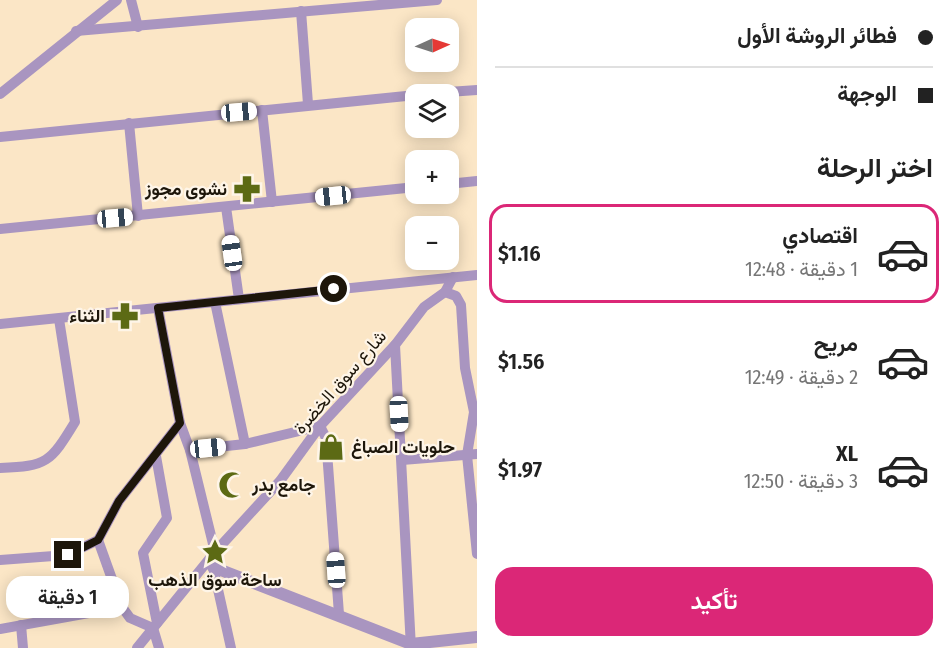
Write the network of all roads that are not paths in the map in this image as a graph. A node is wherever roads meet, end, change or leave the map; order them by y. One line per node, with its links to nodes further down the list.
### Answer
1 (117, 0): 4 (street)
2 (131, 0): 6 (street)
3 (437, 0): 5 (street)
4 (101, 5): 7 (street)
5 (301, 11): 6 (street); 12 (street)
6 (138, 27): 7 (street)
7 (76, 31): 10 (street)
8 (477, 90): 9 (street)
9 (459, 91)
10 (0, 94)
11 (405, 96): 12 (street)
12 (308, 104): 13 (street)
13 (261, 110): 14 (street); 19 (street)
14 (129, 123): 15 (street); 21 (street)
15 (0, 137)
16 (477, 181): 17 (street)
17 (459, 183)
18 (405, 188): 19 (street)
19 (272, 202): 20 (street)
20 (226, 207): 21 (street); 26 (street)
21 (138, 216): 22 (street)
22 (0, 229)
23 (477, 275): 24 (street)
24 (453, 277): 25 (street, شارع سوق الخضرة); 26 (street)
25 (445, 292): 31 (street, شارع سوق الخضرة); 36 (street)
26 (238, 299): 27 (street)
27 (215, 302): 28 (street); 34 (street)
28 (158, 308): 29 (street); 32 (street)
29 (59, 318): 30 (street); 40 (street)
30 (0, 324)
31 (396, 345): 33 (street, شارع سوق الخضرة); 39 (street)
32 (180, 423): 35 (street); 38 (street)
33 (320, 426): 34 (street); 42 (street, شارع سوق الخضرة); 47 (street)
34 (245, 444): 35 (street)
35 (190, 450): 42 (street)
36 (472, 454): 39 (street); 43 (street)
37 (0, 455): 40 (street)
38 (156, 456): 41 (street); 49 (street)
39 (402, 460): 52 (street)
40 (1, 468)
41 (98, 540): 44 (street); 46 (street)
42 (215, 552): 45 (street); 49 (street, شارع سوق الخضرة)
43 (477, 554)
44 (0, 560)
45 (213, 567): 47 (street); 56 (street)
46 (122, 607): 48 (street); 49 (street)
47 (339, 614): 52 (street)
48 (21, 626): 50 (street); 53 (street)
49 (155, 626): 54 (street, شارع سوق الخضرة); 55 (street)
50 (0, 629)
51 (477, 637): 52 (street)
52 (411, 646)
53 (23, 648)
54 (137, 648)
55 (159, 648)
56 (231, 648)

